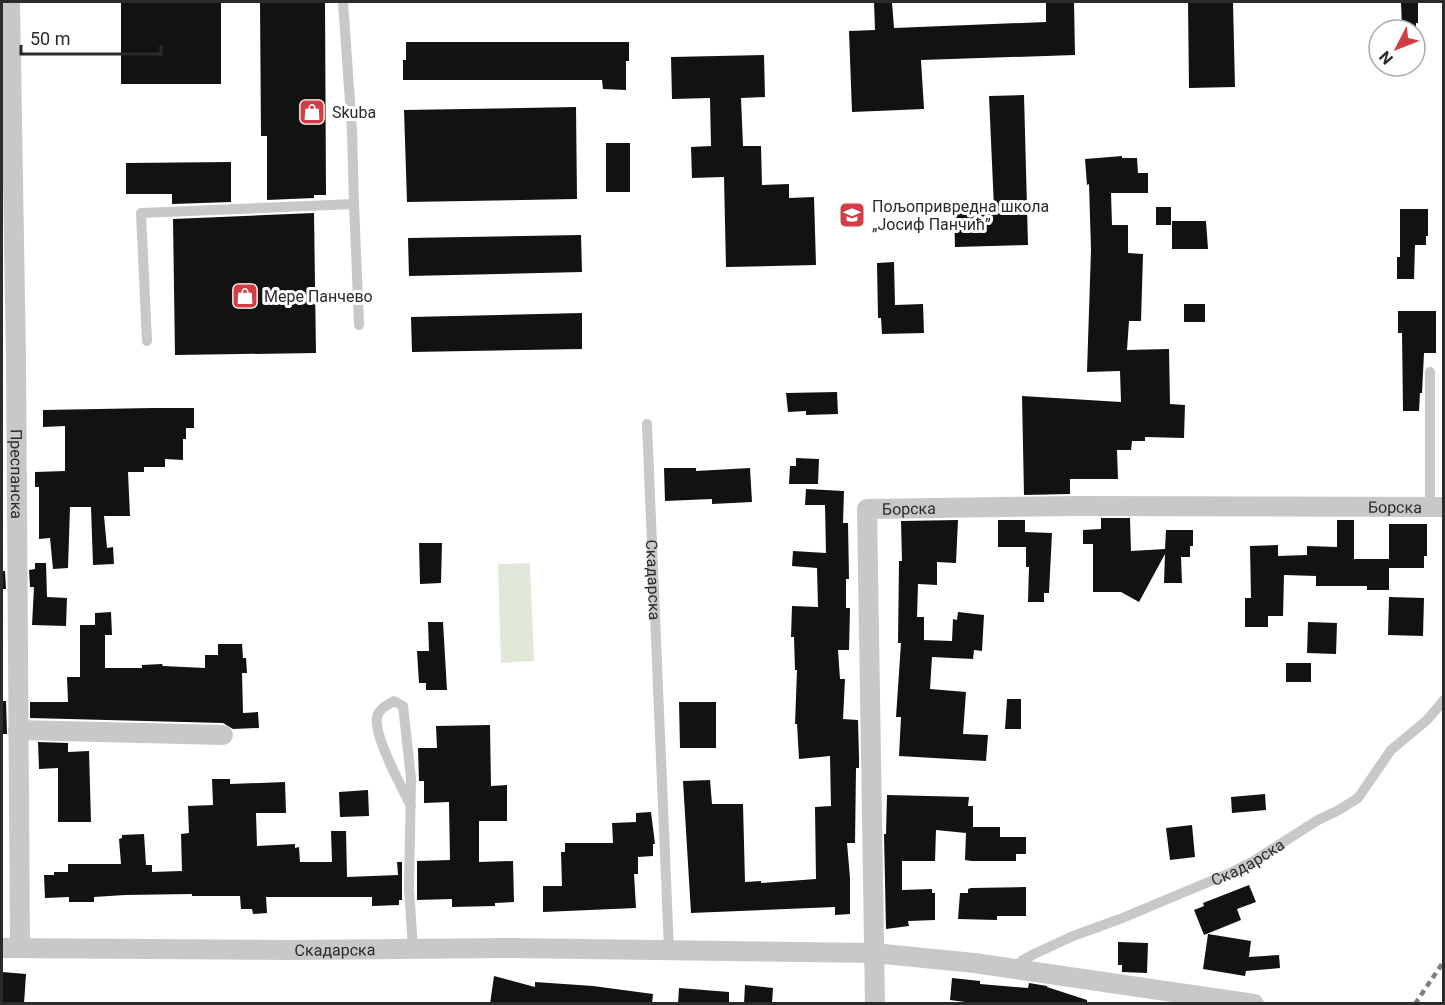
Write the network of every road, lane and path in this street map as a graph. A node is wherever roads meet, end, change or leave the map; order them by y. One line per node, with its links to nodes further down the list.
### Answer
1 (10, 2): 6 (street, Преспанска)
2 (343, 2): 3 (lane)
3 (354, 204): 4 (lane); 5 (lane)
4 (359, 326)
5 (147, 341)
6 (9, 359): 11 (street, Преспанска)
7 (1431, 372): 9 (lane)
8 (647, 424): 16 (lane, Скадарска)
9 (1437, 507): 17 (street, Борска)
10 (1443, 700): 18 (lane, Скадарска)
11 (18, 730): 12 (street); 14 (street, Преспанска)
12 (223, 735)
13 (411, 806): 13 (lane); 15 (lane)
14 (11, 948): 15 (street, Скадарска)
15 (413, 949): 16 (street, Скадарска)
16 (669, 950): 17 (street, Скадарска)
17 (874, 953): 18 (street, Скадарска); 20 (street, Борска)
18 (1014, 969): 19 (street, Скадарска)
19 (1195, 1000): 21 (street, Скадарска)
20 (875, 1004)
21 (1254, 1004)

